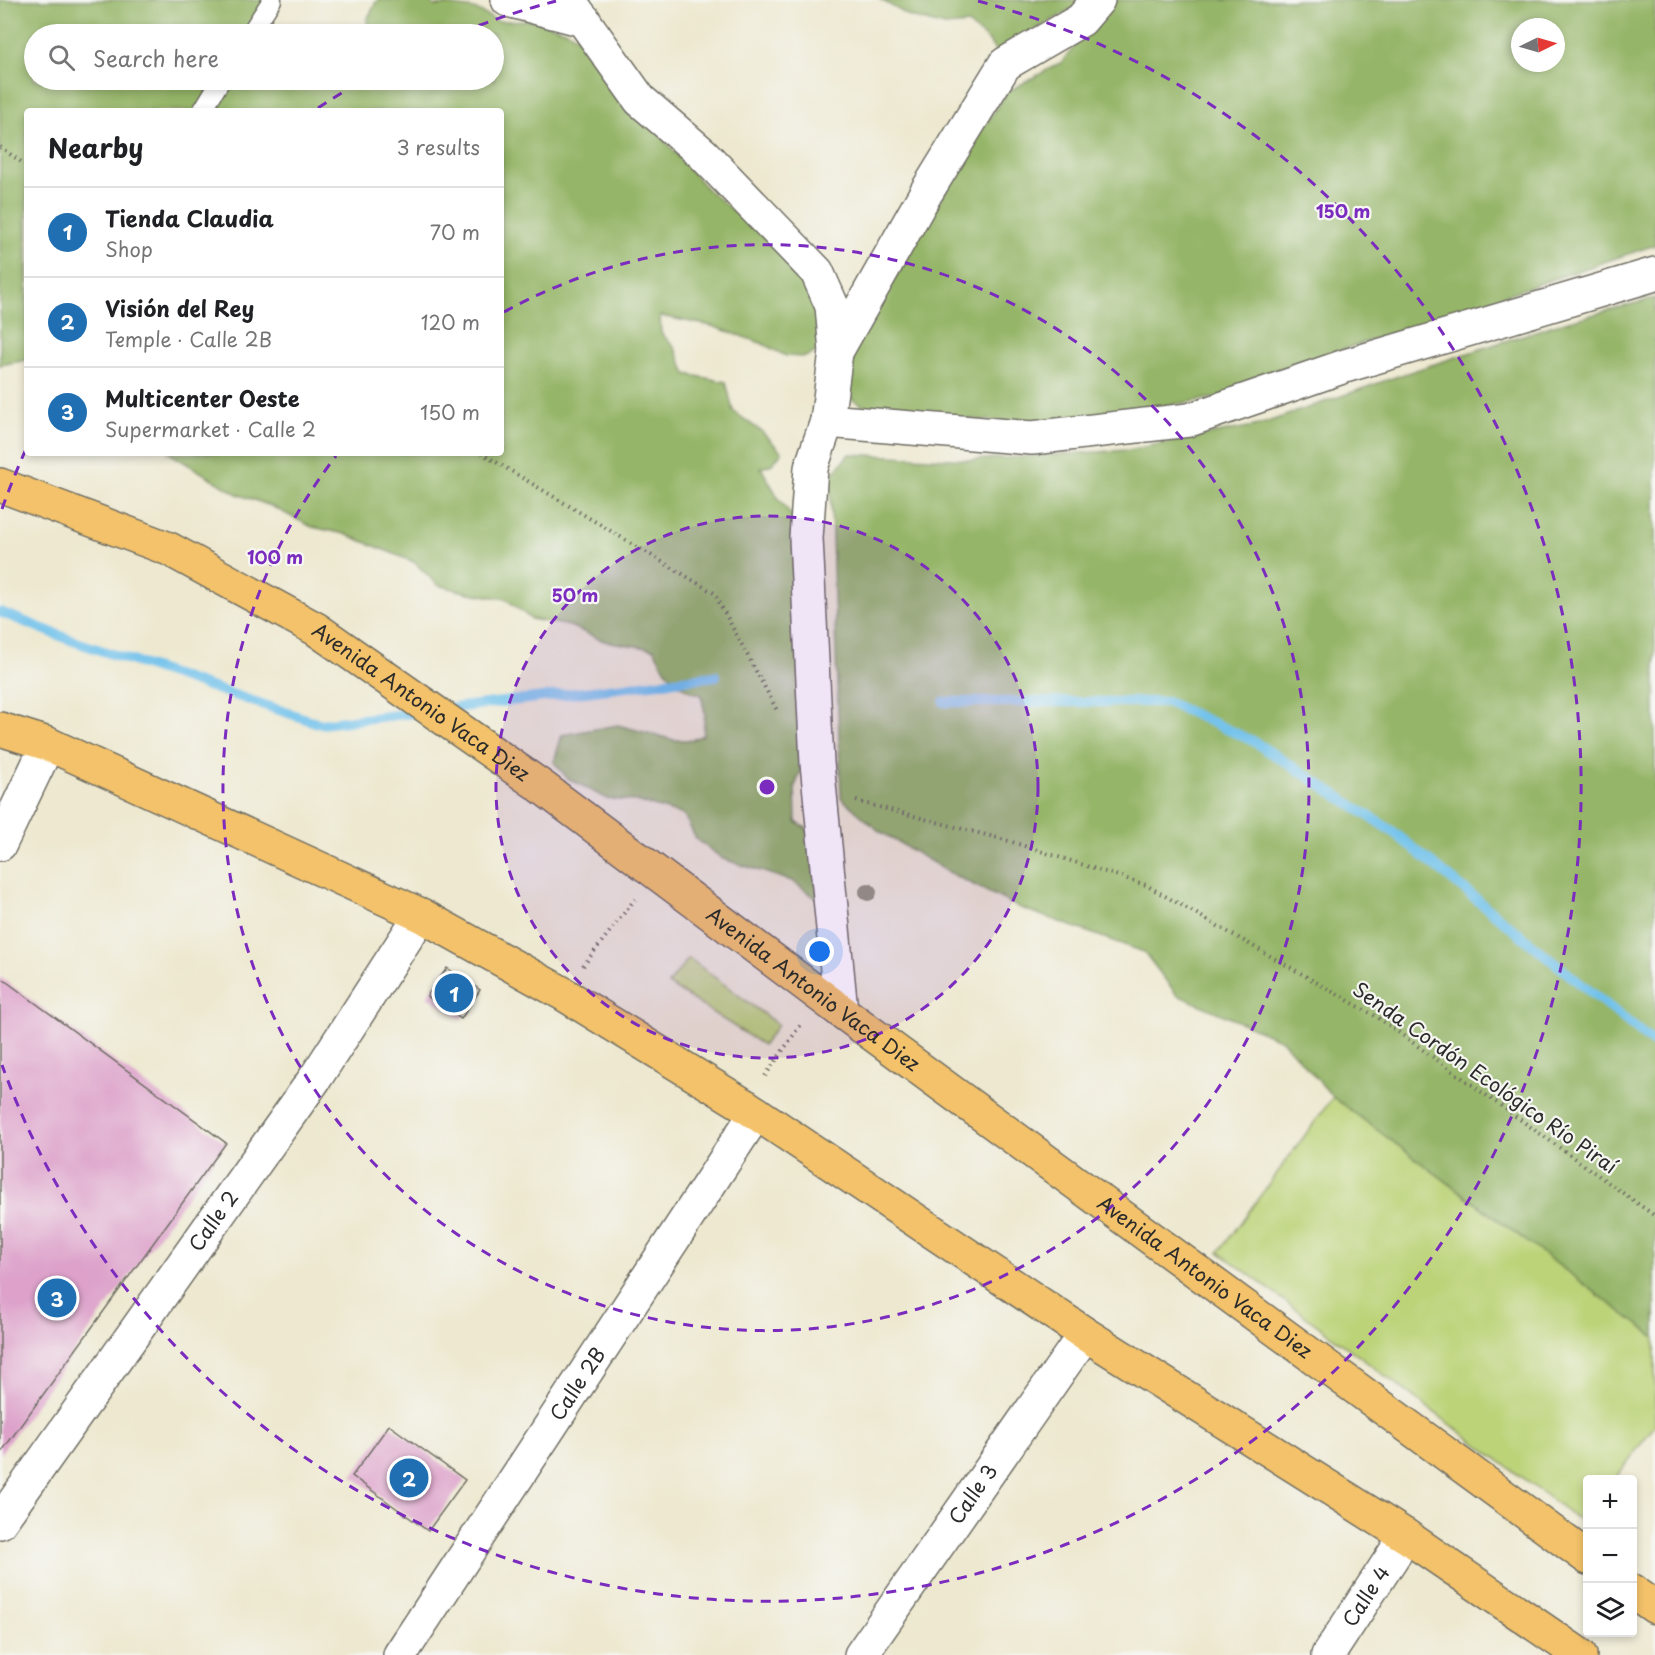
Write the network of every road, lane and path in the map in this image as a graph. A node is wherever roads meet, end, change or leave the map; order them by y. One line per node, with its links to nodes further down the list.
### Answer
1 (272, 0): 5 (lane)
2 (508, 0): 4 (street)
3 (1098, 0): 11 (street)
4 (577, 10): 11 (street)
5 (256, 24)
6 (215, 90): 7 (lane)
7 (203, 108)
8 (0, 147): 9 (path)
9 (24, 164)
10 (1655, 274): 12 (street)
11 (836, 352): 12 (street)
12 (827, 421): 18 (street)
13 (486, 456): 15 (path)
14 (0, 484): 20 (highway, Avenida Antonio Vaca Diez)
15 (781, 718)
16 (0, 729): 17 (highway)
17 (48, 744): 19 (street); 21 (highway)
18 (820, 792): 23 (street); 25 (path, Senda Cordón Ecológico Río Piraí)
19 (0, 844)
20 (656, 872): 22 (path); 23 (highway, Avenida Antonio Vaca Diez)
21 (421, 915): 22 (highway); 27 (street, Calle 2)
22 (562, 993): 24 (highway)
23 (831, 1003): 24 (path); 29 (highway, Avenida Antonio Vaca Diez)
24 (750, 1109): 26 (highway); 32 (street, Calle 2B)
25 (1655, 1216)
26 (1085, 1334): 28 (highway); 33 (street, Calle 3)
27 (0, 1522)
28 (1406, 1536): 34 (street, Calle 4); 35 (highway)
29 (1583, 1555)
30 (1637, 1594): 31 (highway)
31 (1655, 1607)
32 (400, 1655)
33 (861, 1655)
34 (1328, 1655)
35 (1580, 1655)

